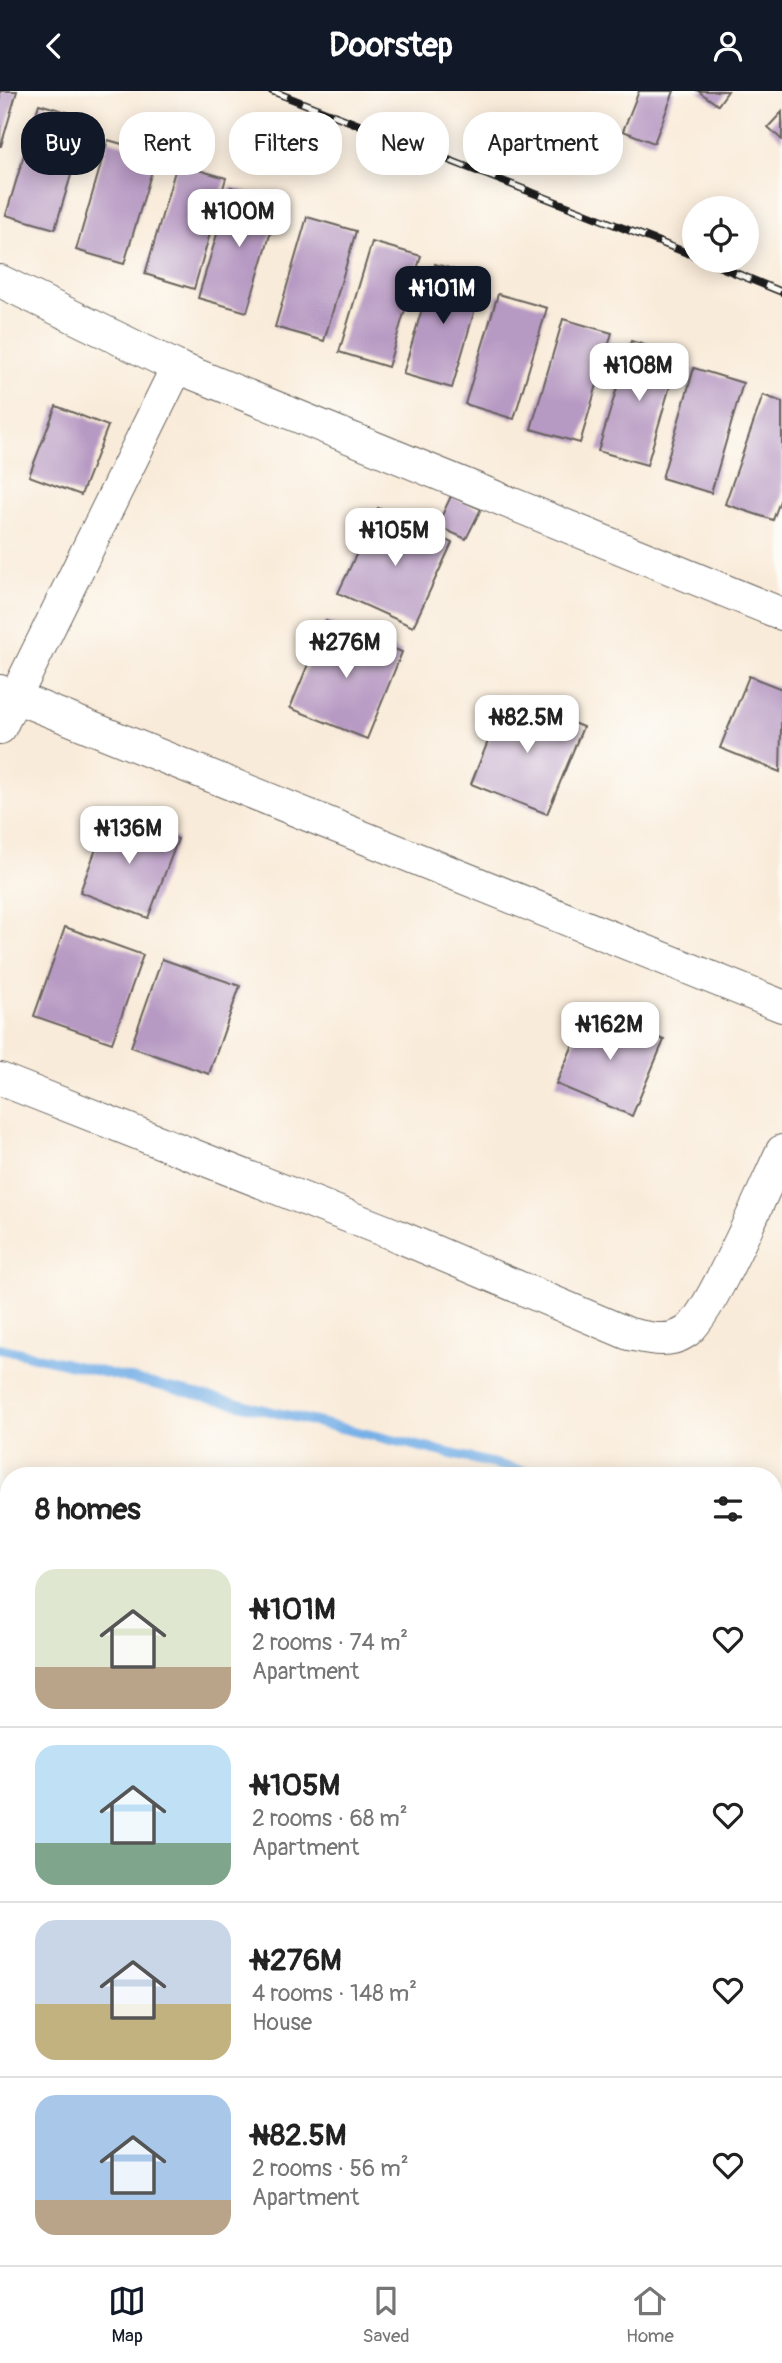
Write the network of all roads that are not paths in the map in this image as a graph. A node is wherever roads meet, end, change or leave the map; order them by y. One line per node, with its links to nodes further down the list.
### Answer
1 (0, 281): 2 (street)
2 (177, 367): 3 (street); 4 (street)
3 (782, 614)
4 (7, 694): 5 (street); 6 (street)
5 (0, 729)
6 (782, 1006)
7 (0, 1079): 8 (street)
8 (782, 1151)

